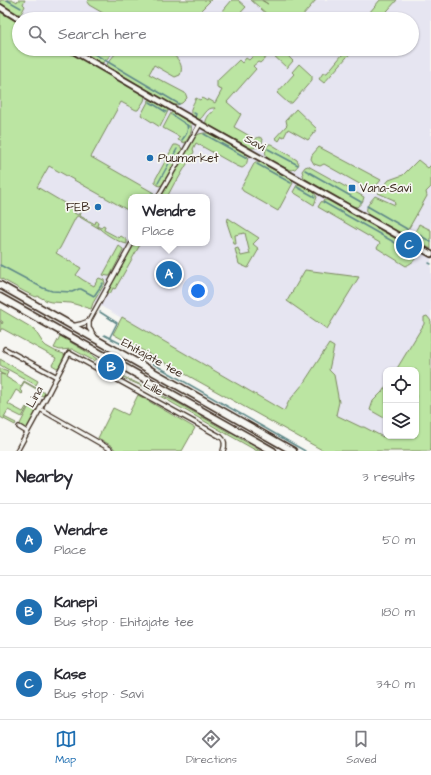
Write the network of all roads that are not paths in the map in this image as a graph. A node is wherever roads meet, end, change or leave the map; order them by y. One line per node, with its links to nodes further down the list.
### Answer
1 (0, 7): 2 (street)
2 (12, 15)
3 (82, 56): 4 (street, Savi)
4 (200, 124): 5 (street); 7 (street, Savi)
5 (160, 194)
6 (130, 246): 10 (street)
7 (431, 254)
8 (0, 285): 11 (highway, Ehitajate tee)
9 (0, 297): 22 (highway, Ehitajate tee)
10 (88, 321): 11 (street); 12 (street)
11 (72, 326): 12 (highway, Ehitajate tee)
12 (97, 340): 23 (highway, Ehitajate tee)
13 (5, 349): 15 (street)
14 (69, 353): 15 (street, Lina); 21 (street, Lille)
15 (57, 377): 16 (street, Lina)
16 (40, 409): 18 (street, Lina); 20 (street)
17 (19, 427): 18 (street)
18 (27, 432): 19 (street, Lina)
19 (17, 451)
20 (112, 451)
21 (223, 451)
22 (273, 451)
23 (294, 451)

